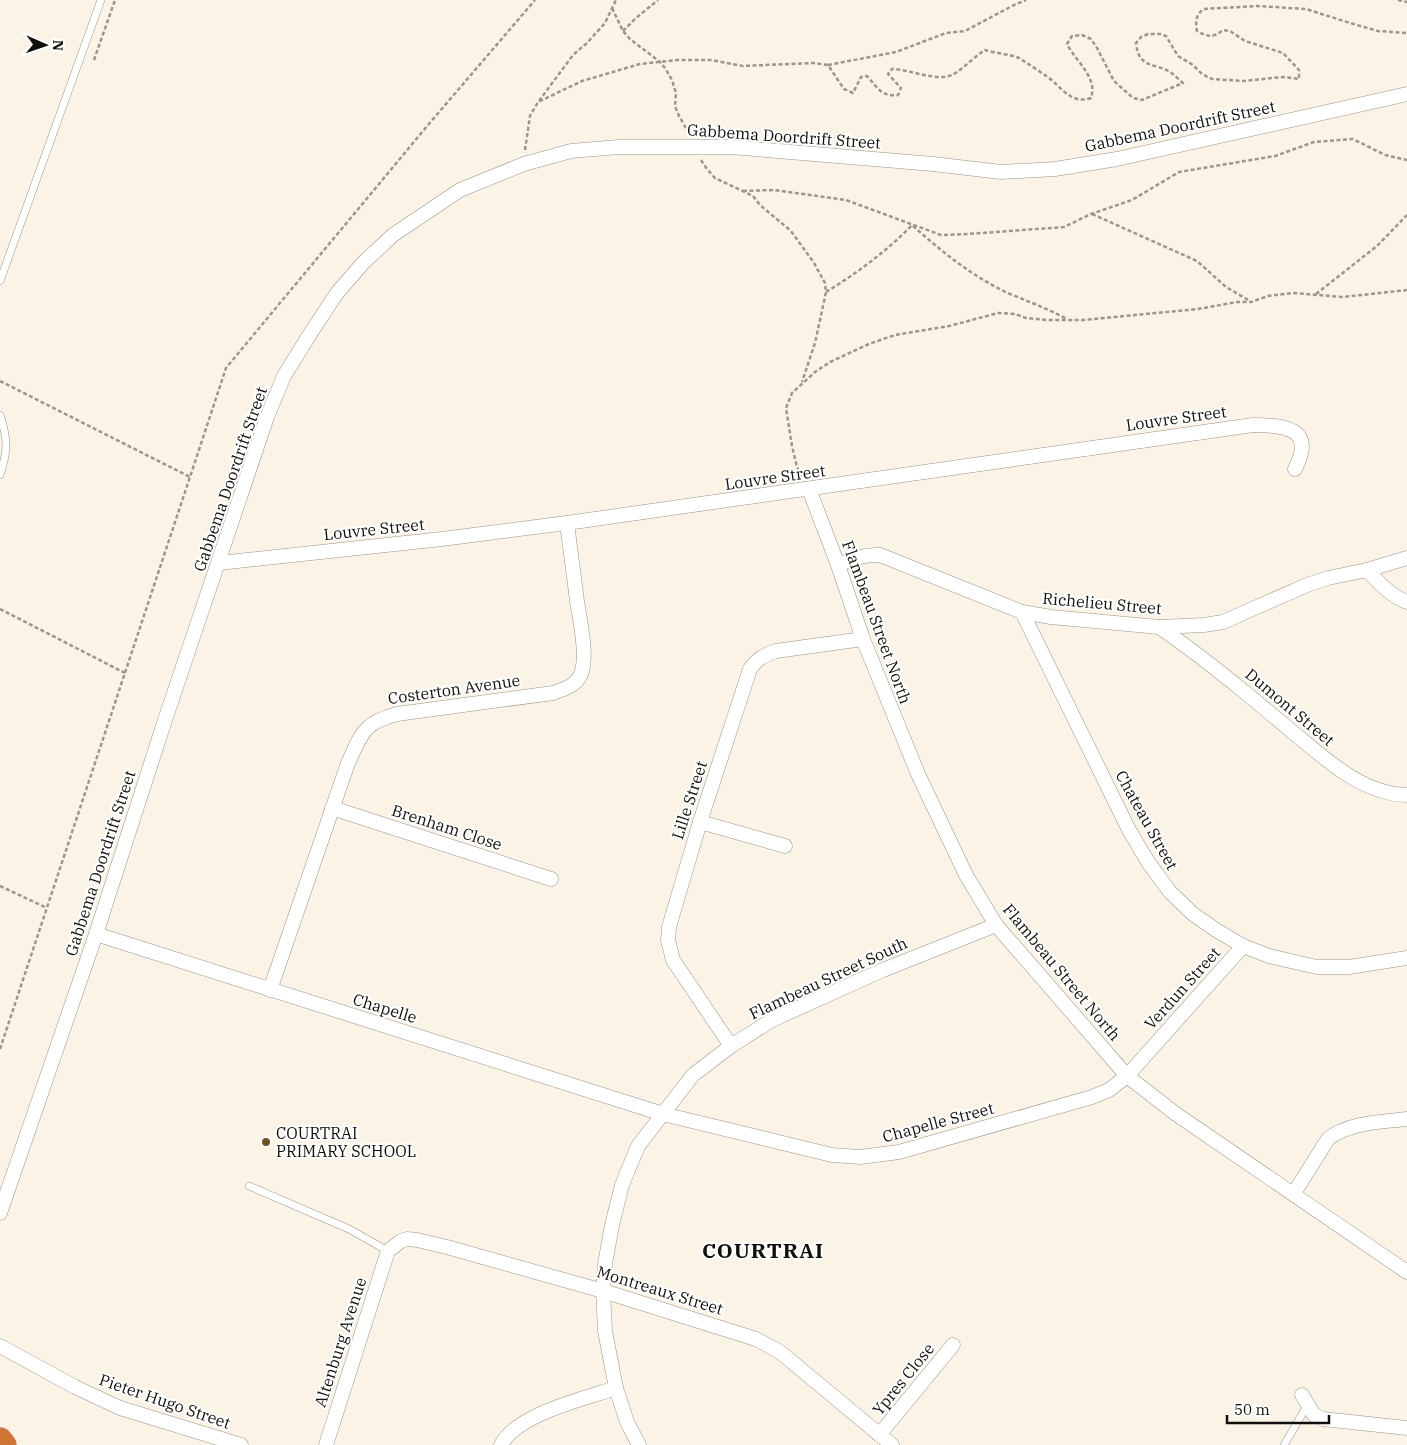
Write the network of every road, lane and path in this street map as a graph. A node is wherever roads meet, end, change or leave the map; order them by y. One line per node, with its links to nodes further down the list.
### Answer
1 (102, 0): 24 (lane)
2 (115, 0): 12 (path)
3 (535, 0): 35 (path)
4 (616, 0): 9 (path)
5 (658, 0): 10 (path)
6 (1023, 0): 14 (path)
7 (1398, 0): 8 (path)
8 (1407, 2)
9 (612, 8): 10 (path); 16 (path)
10 (623, 31): 13 (path)
11 (1407, 33): 14 (path)
12 (94, 60)
13 (660, 62): 14 (path); 16 (path); 17 (path)
14 (828, 65)
15 (1407, 94): 17 (street, Gabbema Doordrift Street)
16 (538, 102): 19 (path)
17 (698, 147): 19 (street, Gabbema Doordrift Street); 20 (path)
18 (1407, 160): 21 (path)
19 (524, 164): 39 (street, Gabbema Doordrift Street)
20 (742, 190): 23 (path); 26 (path)
21 (1090, 214): 23 (path); 28 (path)
22 (1407, 215): 27 (path)
23 (912, 225): 26 (path); 29 (path)
24 (0, 282)
25 (1407, 290): 27 (path)
26 (826, 292): 31 (path)
27 (1314, 295): 28 (path)
28 (1250, 302): 29 (path)
29 (1068, 320): 31 (path)
30 (0, 381): 35 (path)
31 (802, 384): 36 (path)
32 (0, 415): 34 (lane)
33 (1295, 469): 36 (street, Louvre Street)
34 (0, 475)
35 (190, 477): 47 (path)
36 (809, 490): 37 (street, Louvre Street); 40 (street, Flambeau Street North)
37 (567, 523): 39 (street, Louvre Street); 49 (street, Costerton Avenue)
38 (1407, 558): 41 (street, Richelieu Street)
39 (219, 563): 56 (street, Gabbema Doordrift Street)
40 (838, 565): 44 (street, Richelieu Street); 46 (street, Flambeau Street North)
41 (1367, 570): 42 (street); 45 (street, Richelieu Street)
42 (1407, 602)
43 (0, 609): 47 (path)
44 (1022, 612): 45 (street, Richelieu Street); 57 (street, Chateau Street)
45 (1159, 627): 48 (street, Dumont Street)
46 (863, 639): 50 (street, Lille Street); 55 (street, Flambeau Street North)
47 (125, 673): 54 (path)
48 (1407, 795)
49 (332, 808): 52 (street, Brenham Close); 59 (street, Costerton Avenue)
50 (700, 822): 51 (street); 60 (street, Lille Street)
51 (784, 846)
52 (551, 879)
53 (0, 886): 54 (path)
54 (47, 908): 61 (path)
55 (996, 925): 60 (street, Flambeau Street South); 62 (street, Flambeau Street North)
56 (96, 934): 59 (street, Chapelle); 67 (street, Gabbema Doordrift Street)
57 (1243, 946): 58 (street, Chateau Street); 62 (street, Verdun Street)
58 (1407, 958)
59 (270, 990): 63 (street, Chapelle)
60 (731, 1046): 63 (street, Flambeau Street South)
61 (0, 1049)
62 (1127, 1076): 63 (street, Chapelle Street); 66 (street, Flambeau Street North)
63 (663, 1114): 70 (street, Flambeau Street South)
64 (1407, 1118): 66 (street)
65 (249, 1186): 68 (lane)
66 (1294, 1193): 69 (street, Flambeau Street North)
67 (0, 1213)
68 (388, 1250): 70 (street, Montreaux Street); 80 (street, Altenburg Avenue)
69 (1407, 1272)
70 (603, 1291): 73 (street, Flambeau Street South); 76 (street, Montreaux Street)
71 (954, 1345): 76 (street, Ypres Close)
72 (0, 1346): 79 (street, Pieter Hugo Street)
73 (616, 1388): 81 (street); 82 (street, Flambeau Street South)
74 (1305, 1400): 75 (street); 84 (lane)
75 (1407, 1428)
76 (879, 1435): 83 (street, Montreaux Street)
77 (0, 1440): 78 (highway)
78 (4, 1445)
79 (241, 1445)
80 (326, 1445)
81 (501, 1445)
82 (639, 1445)
83 (892, 1445)
84 (1284, 1445)

